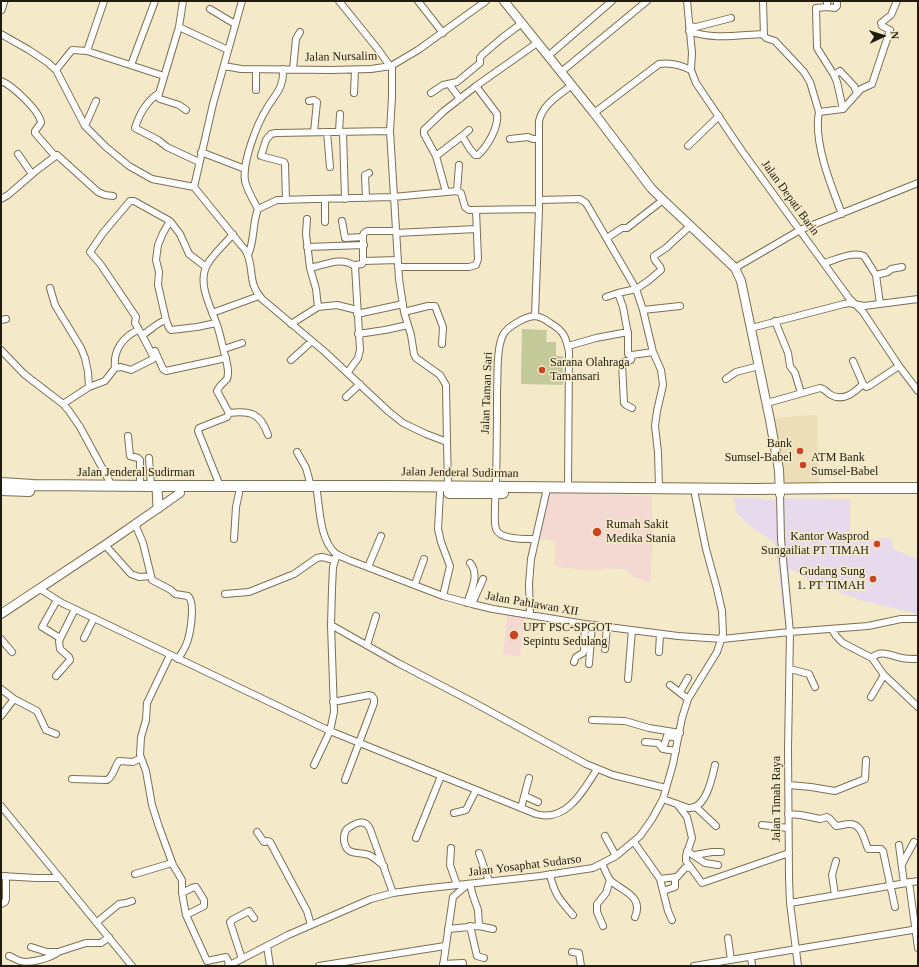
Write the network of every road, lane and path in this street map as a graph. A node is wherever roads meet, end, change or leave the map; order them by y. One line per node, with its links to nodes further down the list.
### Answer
1 (4, 1): 18 (street)
2 (104, 1): 30 (street)
3 (155, 1): 32 (street)
4 (183, 1): 22 (street)
5 (242, 1): 21 (street)
6 (339, 1): 34 (street)
7 (418, 1): 25 (street)
8 (486, 1): 25 (street, Jalan Nursalim)
9 (504, 1): 20 (main road)
10 (612, 1): 31 (street)
11 (647, 1): 41 (street)
12 (687, 1): 23 (street, Jalan Depati Barin)
13 (763, 1): 27 (street)
14 (837, 1): 16 (street)
15 (897, 1): 52 (street)
16 (827, 4): 42 (street)
17 (210, 9): 21 (street)
18 (1, 10)
19 (731, 18): 23 (street)
20 (522, 23): 28 (main road); 45 (street)
21 (235, 24): 29 (street)
22 (179, 27): 29 (street); 43 (street)
23 (691, 29): 27 (street); 40 (street, Jalan Depati Barin)
24 (300, 32): 37 (street)
25 (443, 32): 34 (street, Jalan Nursalim)
26 (1, 34): 38 (street)
27 (763, 34): 59 (street)
28 (537, 43): 31 (main road); 47 (street)
29 (228, 50): 33 (street)
30 (87, 51): 32 (street); 38 (street)
31 (548, 56): 41 (main road)
32 (131, 65): 43 (street)
33 (224, 66): 35 (street, Jalan Nursalim); 72 (street)
34 (391, 66): 39 (street, Jalan Nursalim); 64 (street)
35 (256, 69): 36 (street, Jalan Nursalim); 48 (street)
36 (283, 69): 37 (street, Jalan Nursalim); 79 (street)
37 (293, 69): 39 (street, Jalan Nursalim)
38 (56, 70): 62 (street)
39 (355, 70): 50 (street)
40 (691, 70): 58 (street); 61 (street, Jalan Depati Barin)
41 (561, 72): 46 (main road)
42 (834, 75): 52 (street); 56 (street)
43 (164, 76): 49 (street)
44 (1, 81): 74 (street)
45 (449, 84): 51 (street); 53 (street)
46 (572, 85): 58 (main road); 70 (street)
47 (476, 86): 53 (street); 68 (street)
48 (256, 90)
49 (159, 93): 57 (street); 76 (street)
50 (354, 93)
51 (431, 93)
52 (857, 93): 56 (street)
53 (460, 99): 75 (street)
54 (96, 101): 62 (street)
55 (309, 101): 65 (street)
56 (843, 109): 59 (street)
57 (186, 110)
58 (594, 112): 94 (main road)
59 (818, 112): 98 (street)
60 (340, 114): 67 (street)
61 (719, 116): 71 (street); 105 (street, Jalan Depati Barin)
62 (85, 126): 83 (street)
63 (469, 130): 68 (street)
64 (390, 131): 67 (street); 87 (street)
65 (314, 132): 66 (street); 92 (street)
66 (327, 132): 67 (street); 78 (street)
67 (341, 132): 91 (street)
68 (462, 136): 75 (street)
69 (510, 138): 70 (street)
70 (539, 139): 93 (street)
71 (688, 146)
72 (202, 152): 76 (street); 79 (street)
73 (18, 154): 80 (street)
74 (55, 156): 80 (street); 86 (street)
75 (436, 156): 85 (street)
76 (199, 162): 83 (street)
77 (459, 165): 84 (street)
78 (330, 166)
79 (245, 169): 95 (street)
80 (35, 172): 89 (street)
81 (369, 173): 88 (street)
82 (918, 184): 98 (street)
83 (194, 187): 107 (street)
84 (457, 191): 85 (street); 97 (street)
85 (446, 192): 87 (street)
86 (113, 196)
87 (393, 197): 88 (street); 106 (street)
88 (366, 198): 91 (street)
89 (1, 199)
90 (325, 199): 91 (street); 92 (street); 102 (street)
91 (345, 199)
92 (286, 200): 95 (street)
93 (539, 200): 96 (street); 109 (street)
94 (663, 200): 103 (main road); 109 (street)
95 (258, 209): 112 (street)
96 (539, 209): 97 (street); 138 (street)
97 (476, 210): 104 (street)
98 (842, 214): 105 (street)
99 (306, 219): 111 (street)
100 (170, 221): 117 (street); 139 (street); 145 (street)
101 (342, 221): 108 (street)
102 (326, 222)
103 (690, 226): 121 (main road); 124 (street)
104 (476, 229): 106 (street); 118 (street)
105 (800, 230): 115 (street, Jalan Depati Barin); 121 (street)
106 (396, 232): 108 (street); 113 (street)
107 (233, 234): 112 (street); 117 (street)
108 (362, 237): 110 (street)
109 (607, 238): 124 (street)
110 (364, 245): 111 (street); 114 (street)
111 (307, 247): 120 (street)
112 (248, 255): 126 (street)
113 (398, 260): 114 (street); 118 (street)
114 (364, 261): 116 (street)
115 (824, 263): 122 (street); 131 (street, Jalan Depati Barin)
116 (355, 266): 120 (street); 135 (street)
117 (206, 267): 137 (street)
118 (398, 267): 129 (street)
119 (902, 267): 122 (street)
120 (310, 268): 133 (street)
121 (735, 268): 144 (main road)
122 (876, 275): 130 (street)
123 (50, 288): 170 (street)
124 (636, 289): 125 (street); 134 (street)
125 (618, 293): 127 (street); 146 (street)
126 (259, 296): 137 (street); 142 (street)
127 (606, 297)
128 (918, 299): 130 (street)
129 (403, 304): 135 (street); 136 (street)
130 (880, 304): 131 (street)
131 (856, 305): 140 (street); 162 (street, Jalan Depati Barin)
132 (680, 306): 134 (street)
133 (318, 307): 135 (street); 142 (street)
134 (643, 310): 155 (street)
135 (357, 312): 147 (street)
136 (404, 312): 143 (street); 150 (street)
137 (212, 313): 141 (street)
138 (535, 316): 152 (street); 194 (street, Jalan Taman Sari)
139 (166, 320): 141 (street); 145 (street)
140 (774, 321): 144 (street); 172 (street)
141 (216, 323): 153 (street)
142 (291, 324): 148 (street)
143 (408, 325): 147 (street); 180 (street)
144 (751, 328): 161 (main road)
145 (140, 332): 157 (street); 163 (street)
146 (628, 332): 152 (street); 156 (street)
147 (358, 334): 164 (street)
148 (312, 341): 159 (street); 164 (street)
149 (242, 342): 153 (street)
150 (442, 344)
151 (152, 345): 157 (street)
152 (568, 346): 187 (street)
153 (224, 349): 158 (street)
154 (2, 351): 175 (street)
155 (653, 352): 156 (street); 189 (street)
156 (632, 355): 176 (street)
157 (155, 357): 158 (street); 163 (street)
158 (226, 358): 177 (street)
159 (291, 360)
160 (853, 361): 169 (street)
161 (759, 366): 166 (street); 174 (main road)
162 (899, 366): 167 (street, Jalan Depati Barin); 169 (street)
163 (115, 368): 170 (street)
164 (348, 372): 168 (street)
165 (918, 377): 167 (street)
166 (726, 379)
167 (910, 380): 171 (street, Jalan Depati Barin)
168 (360, 384): 173 (street); 180 (street)
169 (863, 384): 172 (street)
170 (89, 387): 175 (street)
171 (918, 390)
172 (801, 393): 174 (street)
173 (346, 397)
174 (767, 403): 196 (main road)
175 (63, 404): 183 (street)
176 (632, 408)
177 (229, 413): 178 (street); 193 (street)
178 (268, 435)
179 (128, 436): 184 (street)
180 (447, 442): 185 (street)
181 (297, 452): 192 (street)
182 (149, 458): 188 (street)
183 (112, 486): 184 (highway, Jalan Jenderal Sudirman); 186 (highway, Jalan Jenderal Sudirman)
184 (140, 486): 188 (highway, Jalan Jenderal Sudirman)
185 (448, 486): 192 (highway, Jalan Jenderal Sudirman); 194 (highway, Jalan Jenderal Sudirman)
186 (1, 487): 188 (highway, Jalan Jenderal Sudirman)
187 (568, 487): 189 (highway, Jalan Jenderal Sudirman); 194 (highway, Jalan Jenderal Sudirman)
188 (156, 488): 193 (highway, Jalan Jenderal Sudirman); 197 (highway, Jalan Jenderal Sudirman); 202 (main road)
189 (659, 488): 196 (highway, Jalan Jenderal Sudirman)
190 (918, 488): 196 (highway, Jalan Jenderal Sudirman)
191 (281, 489): 192 (highway, Jalan Jenderal Sudirman); 193 (highway, Jalan Jenderal Sudirman); 195 (highway, Jalan Jenderal Sudirman)
192 (314, 489): 198 (highway, Jalan Jenderal Sudirman); 208 (street)
193 (218, 490): 195 (highway, Jalan Jenderal Sudirman); 197 (highway, Jalan Jenderal Sudirman)
194 (495, 490): 198 (highway, Jalan Jenderal Sudirman); 199 (highway, Jalan Jenderal Sudirman); 206 (street, Jalan Taman Sari)
195 (239, 492): 205 (street)
196 (780, 492): 200 (highway, Jalan Jenderal Sudirman); 201 (highway, Jalan Jenderal Sudirman); 232 (street, Jalan Timah Raya)
197 (180, 493): 202 (main road)
198 (440, 493): 217 (street)
199 (546, 493): 200 (highway, Jalan Jenderal Sudirman); 206 (street)
200 (695, 495): 237 (street)
201 (918, 495)
202 (158, 508): 203 (main road)
203 (135, 524): 207 (main road); 212 (street)
204 (381, 536): 211 (street)
205 (234, 539)
206 (535, 539): 222 (street)
207 (105, 545): 212 (street); 215 (main road)
208 (335, 557): 211 (street, Jalan Pahlawan XII); 216 (street); 227 (street)
209 (424, 559): 214 (street)
210 (470, 563): 219 (street)
211 (368, 567): 214 (street, Jalan Pahlawan XII)
212 (151, 576): 244 (street)
213 (483, 579): 219 (street)
214 (415, 584): 217 (street, Jalan Pahlawan XII)
215 (40, 589): 218 (street); 221 (main road)
216 (225, 594)
217 (443, 596): 219 (street, Jalan Pahlawan XII)
218 (57, 600): 220 (street); 234 (street)
219 (470, 604): 222 (street, Jalan Pahlawan XII)
220 (75, 609): 224 (street); 234 (street)
221 (1, 614)
222 (530, 614): 226 (street, Jalan Pahlawan XII)
223 (376, 616): 238 (street)
224 (94, 618): 235 (street); 242 (street)
225 (918, 619): 230 (street, Jalan Pahlawan XII)
226 (585, 624): 228 (street, Jalan Pahlawan XII); 246 (street)
227 (331, 625): 238 (street); 260 (street)
228 (592, 625): 229 (street, Jalan Pahlawan XII); 247 (street)
229 (607, 627): 231 (street, Jalan Pahlawan XII); 239 (street)
230 (832, 628): 232 (street, Jalan Pahlawan XII); 243 (street)
231 (632, 630): 233 (street, Jalan Pahlawan XII); 252 (street)
232 (790, 632): 237 (street, Jalan Pahlawan XII); 248 (street, Jalan Timah Raya)
233 (660, 634): 237 (street, Jalan Pahlawan XII); 241 (street)
234 (60, 638): 250 (street)
235 (84, 638)
236 (1, 639): 240 (street)
237 (722, 639): 259 (street, Jalan Yosaphat Sudarso)
238 (367, 645): 275 (street)
239 (604, 649)
240 (12, 652)
241 (659, 652)
242 (170, 656): 244 (street); 271 (street)
243 (872, 658): 245 (street); 249 (street)
244 (178, 659): 264 (street)
245 (918, 659)
246 (574, 662)
247 (589, 664)
248 (790, 669): 254 (street); 280 (street, Jalan Timah Raya)
249 (884, 675): 257 (street); 261 (street)
250 (56, 676)
251 (688, 678): 256 (street)
252 (628, 679)
253 (670, 686): 256 (street)
254 (815, 687)
255 (1, 688): 258 (street)
256 (680, 692): 259 (street)
257 (871, 698)
258 (14, 699): 262 (street); 265 (street)
259 (688, 699): 266 (street, Jalan Yosaphat Sudarso)
260 (333, 702): 264 (street); 267 (street)
261 (918, 707)
262 (1, 716)
263 (592, 720): 266 (street)
264 (330, 731): 267 (street); 273 (street)
265 (56, 734)
266 (679, 735): 269 (street); 270 (street, Jalan Yosaphat Sudarso)
267 (359, 742): 276 (street); 279 (street)
268 (645, 742): 269 (street)
269 (663, 749): 270 (street)
270 (676, 751): 281 (street, Jalan Yosaphat Sudarso)
271 (140, 758): 278 (street); 309 (street)
272 (866, 760): 280 (street)
273 (314, 765)
274 (715, 765): 288 (street)
275 (597, 769): 281 (street); 289 (street)
276 (441, 776): 282 (street); 297 (street)
277 (529, 778): 283 (street)
278 (72, 779)
279 (345, 780)
280 (789, 785): 291 (street, Jalan Timah Raya)
281 (666, 788): 284 (street, Jalan Yosaphat Sudarso)
282 (476, 790): 289 (street); 290 (street)
283 (525, 796): 285 (street); 289 (street)
284 (662, 799): 286 (street); 298 (street, Jalan Yosaphat Sudarso)
285 (538, 802)
286 (677, 804): 288 (street); 302 (street)
287 (1, 806): 319 (street)
288 (696, 807): 293 (street)
289 (521, 808)
290 (454, 813)
291 (788, 814): 294 (street, Jalan Timah Raya); 327 (street)
292 (762, 825): 294 (street)
293 (716, 826)
294 (788, 828): 305 (street, Jalan Timah Raya)
295 (257, 832): 343 (street)
296 (605, 836): 307 (street)
297 (416, 838)
298 (634, 842): 307 (street, Jalan Yosaphat Sudarso); 320 (street)
299 (914, 842): 311 (street)
300 (899, 845): 311 (street)
301 (451, 848): 326 (street)
302 (687, 851): 306 (street); 314 (street)
303 (721, 852): 306 (street)
304 (479, 853): 322 (street)
305 (789, 853): 314 (street); 335 (street, Jalan Timah Raya)
306 (695, 855): 312 (street)
307 (616, 856): 310 (street, Jalan Yosaphat Sudarso)
308 (836, 861): 332 (street)
309 (172, 863): 315 (street); 330 (street)
310 (602, 864): 316 (street, Jalan Yosaphat Sudarso); 321 (street)
311 (902, 864): 324 (street)
312 (718, 865)
313 (384, 866): 313 (street); 331 (street)
314 (690, 867): 318 (street)
315 (135, 874)
316 (550, 874): 322 (street, Jalan Yosaphat Sudarso); 339 (street)
317 (4, 876): 319 (street); 336 (street)
318 (675, 877): 320 (street); 329 (street)
319 (59, 878): 344 (street)
320 (660, 879): 329 (street)
321 (610, 880): 340 (street); 347 (street)
322 (489, 881): 325 (street, Jalan Yosaphat Sudarso)
323 (918, 881): 324 (street)
324 (907, 883): 327 (street); 350 (street)
325 (469, 884): 326 (street, Jalan Yosaphat Sudarso); 333 (street); 346 (street)
326 (457, 885): 328 (street, Jalan Yosaphat Sudarso)
327 (891, 885): 332 (street); 337 (street)
328 (444, 886): 331 (street, Jalan Yosaphat Sudarso); 333 (street)
329 (664, 891): 342 (street)
330 (182, 893): 338 (street); 338 (street)
331 (393, 893): 343 (street, Jalan Yosaphat Sudarso)
332 (835, 895): 335 (street)
333 (453, 897): 348 (street)
334 (132, 900): 344 (street)
335 (790, 903): 357 (street, Jalan Timah Raya)
336 (1, 904)
337 (894, 906)
338 (186, 915): 366 (street)
339 (573, 915)
340 (635, 917)
341 (254, 918): 360 (street)
342 (672, 920)
343 (310, 921): 353 (street, Jalan Yosaphat Sudarso)
344 (97, 922): 351 (street)
345 (470, 926): 346 (street); 348 (street); 363 (street)
346 (479, 926): 349 (street)
347 (603, 926)
348 (448, 929): 354 (street)
349 (493, 929)
350 (916, 929): 356 (street); 357 (street)
351 (109, 937): 358 (street); 368 (street)
352 (728, 938): 365 (street)
353 (267, 946): 360 (street, Jalan Yosaphat Sudarso); 369 (street)
354 (445, 946): 367 (street); 370 (street)
355 (31, 947): 358 (street)
356 (918, 948)
357 (796, 949): 362 (street); 374 (street, Jalan Timah Raya)
358 (58, 952): 361 (street)
359 (572, 952): 371 (street)
360 (241, 955): 366 (street, Jalan Yosaphat Sudarso)
361 (9, 956)
362 (751, 957): 365 (street); 373 (street)
363 (484, 958)
364 (463, 962): 367 (street)
365 (728, 962): 372 (street)
366 (229, 965)
367 (443, 965)
368 (132, 966)
369 (270, 966)
370 (319, 966)
371 (581, 966)
372 (694, 966)
373 (752, 966)
374 (798, 966)

